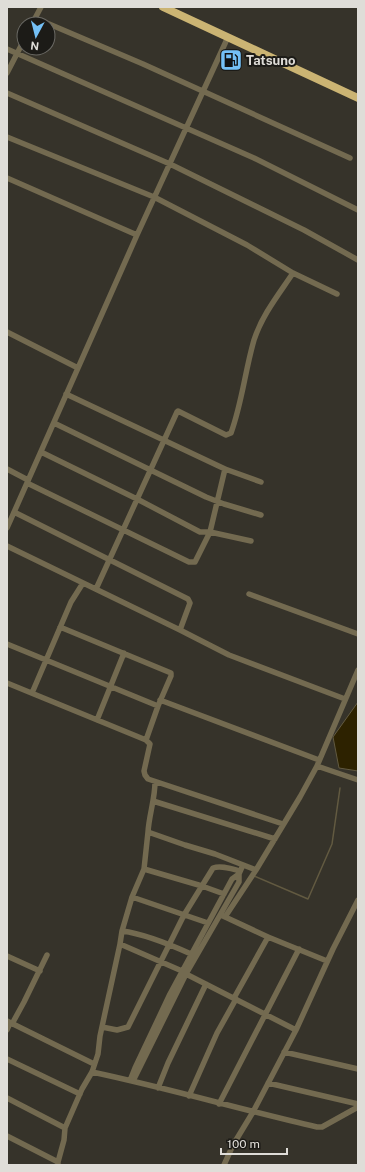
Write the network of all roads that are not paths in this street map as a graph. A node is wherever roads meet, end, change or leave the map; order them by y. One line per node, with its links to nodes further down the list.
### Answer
1 (41, 7): 3 (street)
2 (163, 7): 5 (highway)
3 (36, 16)
4 (56, 30): 9 (street)
5 (228, 37): 9 (street); 11 (highway)
6 (16, 56): 8 (street)
7 (22, 56): 12 (street)
8 (7, 73)
9 (204, 92): 12 (street); 14 (street)
10 (7, 93): 15 (street)
11 (358, 98)
12 (186, 128): 15 (street); 18 (street)
13 (7, 137): 17 (street)
14 (350, 158)
15 (170, 164): 17 (street); 20 (street)
16 (7, 178): 19 (street)
17 (154, 197): 19 (street); 21 (street)
18 (358, 210)
19 (136, 235): 24 (street)
20 (358, 260)
21 (293, 273): 22 (street); 27 (street)
22 (337, 294)
23 (7, 332): 24 (street)
24 (78, 368): 25 (street)
25 (66, 394): 26 (street); 27 (street)
26 (54, 423): 28 (street); 31 (street)
27 (164, 440): 30 (street); 31 (street)
28 (41, 452): 32 (street); 34 (street)
29 (7, 469): 32 (street)
30 (225, 469): 33 (street); 35 (street)
31 (150, 470): 34 (street); 35 (street)
32 (28, 481): 36 (street); 39 (street)
33 (261, 482)
34 (137, 499): 39 (street); 40 (street)
35 (217, 502): 37 (street); 40 (street)
36 (14, 512): 38 (street); 43 (street)
37 (261, 515)
38 (7, 528)
39 (123, 530): 40 (street); 43 (street)
40 (210, 532): 41 (street)
41 (251, 541)
42 (7, 546): 44 (street)
43 (110, 559): 45 (street); 48 (street)
44 (83, 583): 45 (street); 47 (street)
45 (96, 589): 48 (street)
46 (249, 594): 49 (street)
47 (60, 627): 51 (street); 52 (street)
48 (180, 630): 57 (street)
49 (358, 634)
50 (7, 644): 52 (street)
51 (124, 653): 55 (street); 58 (street)
52 (46, 660): 55 (street); 56 (street)
53 (358, 670): 57 (street)
54 (7, 683): 56 (street)
55 (110, 686): 58 (street); 59 (street)
56 (32, 693): 59 (street)
57 (345, 699): 61 (street)
58 (159, 703): 60 (street); 61 (street)
59 (97, 720): 60 (street)
60 (146, 740): 63 (street)
61 (318, 763): 62 (street); 65 (street)
62 (358, 780)
63 (155, 782): 64 (street); 65 (street)
64 (153, 801): 66 (street); 67 (street)
65 (283, 824): 67 (street)
66 (148, 832): 68 (street); 69 (street)
67 (275, 839): 70 (street)
68 (243, 865): 70 (street); 71 (street)
69 (144, 869): 72 (street); 74 (street)
70 (256, 870): 77 (street)
71 (240, 873): 72 (street); 73 (street); 77 (street)
72 (202, 886): 73 (street); 76 (street)
73 (224, 894): 78 (street)
74 (132, 897): 76 (street); 79 (street)
75 (358, 900): 88 (street)
76 (184, 915): 78 (street); 82 (street)
77 (223, 915): 80 (street); 90 (street)
78 (208, 923): 84 (street)
79 (122, 931): 81 (street); 82 (street)
80 (268, 937): 83 (street); 92 (street)
81 (120, 944): 87 (street); 95 (street)
82 (169, 944): 84 (street); 87 (street)
83 (299, 949): 88 (street); 93 (street)
84 (191, 954): 90 (street)
85 (47, 955): 89 (street)
86 (7, 956): 89 (street)
87 (161, 961): 90 (street); 95 (street)
88 (327, 961): 97 (street)
89 (40, 971): 94 (street)
90 (184, 972): 91 (street); 103 (street)
91 (206, 984): 92 (street); 105 (street)
92 (235, 999): 93 (street); 107 (street)
93 (266, 1014): 97 (street); 109 (street)
94 (10, 1023): 96 (street); 100 (street)
95 (102, 1027): 100 (street)
96 (7, 1030)
97 (296, 1030): 98 (street)
98 (284, 1052): 101 (street); 104 (street)
99 (7, 1059): 106 (street)
100 (94, 1064): 102 (street)
101 (358, 1069)
102 (92, 1072): 103 (street); 106 (street)
103 (132, 1081): 105 (street)
104 (268, 1083): 110 (street); 111 (street)
105 (158, 1088): 107 (street)
106 (80, 1094): 112 (street)
107 (189, 1096): 109 (street)
108 (7, 1098): 112 (street)
109 (219, 1104): 111 (street)
110 (358, 1105): 111 (street)
111 (253, 1112): 115 (street)
112 (65, 1128): 114 (street)
113 (7, 1136): 114 (street)
114 (58, 1163)
115 (224, 1165)

